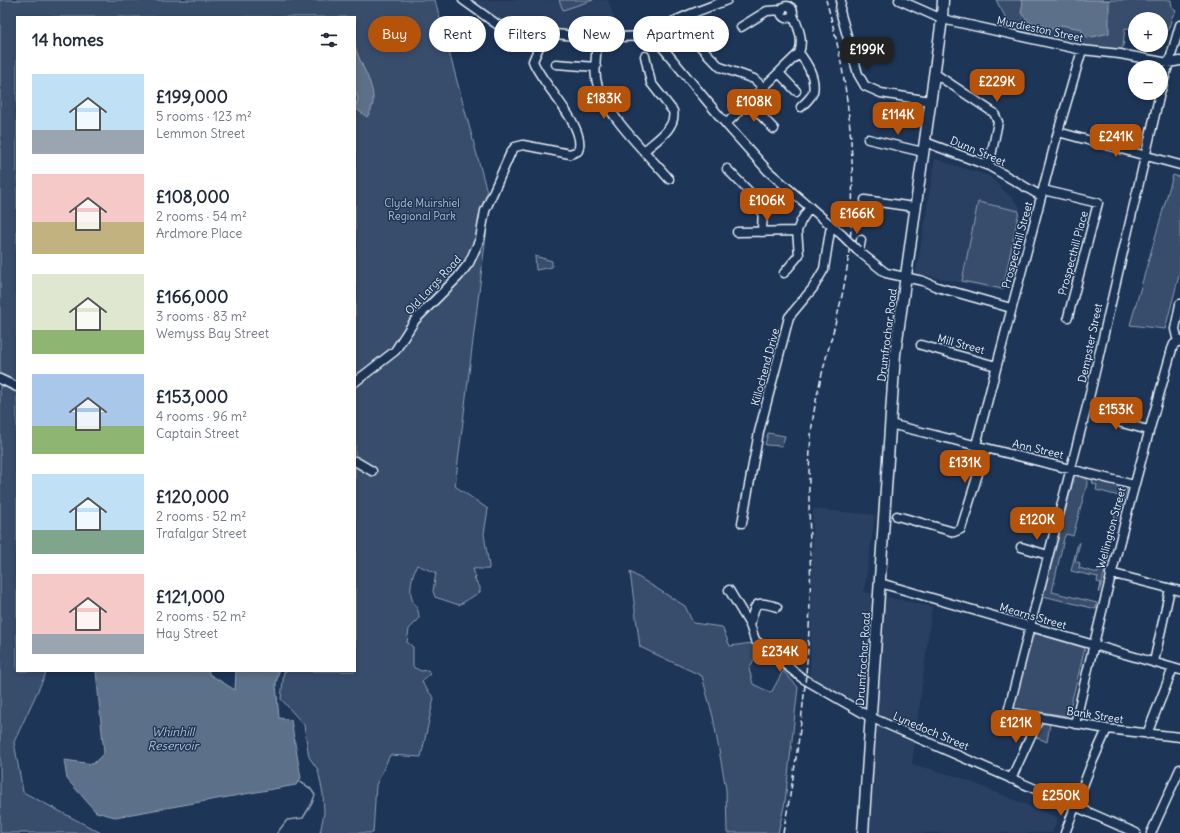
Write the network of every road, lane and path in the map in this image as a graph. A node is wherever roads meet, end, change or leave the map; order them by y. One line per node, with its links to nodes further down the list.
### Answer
1 (463, 0): 10 (street)
2 (704, 0): 7 (street)
3 (727, 0): 7 (street)
4 (841, 0): 30 (street)
5 (899, 0): 9 (street, Murdieston Street)
6 (942, 0): 9 (main road)
7 (708, 8): 8 (street)
8 (688, 16)
9 (942, 19): 13 (street, Murdieston Street); 26 (main road)
10 (494, 22)
11 (1180, 26): 22 (street)
12 (741, 27): 18 (street)
13 (1082, 50): 20 (street, Murdieston Street); 35 (street, Prospecthill Street)
14 (537, 52): 63 (street, Old Largs Road)
15 (597, 52): 24 (street)
16 (667, 52): 33 (street, Drumfrochar Road)
17 (706, 52): 27 (street)
18 (799, 53): 25 (street); 32 (street)
19 (645, 56): 38 (street)
20 (1152, 60)
21 (1180, 60): 22 (street, Murdieston Street)
22 (1168, 63)
23 (556, 64): 24 (street)
24 (596, 67): 38 (street)
25 (779, 73): 27 (street); 28 (street)
26 (934, 73): 30 (main road); 41 (street)
27 (764, 88): 31 (street)
28 (796, 91)
29 (1158, 100): 39 (street, Dempster Street)
30 (930, 101): 37 (main road)
31 (749, 103): 33 (street); 34 (street)
32 (801, 107)
33 (726, 124): 46 (street, Drumfrochar Road)
34 (774, 129)
35 (1058, 132): 39 (street); 44 (street, Prospecthill Street)
36 (868, 139): 37 (street, Dunn Street)
37 (924, 147): 41 (street, Dunn Street); 47 (main road)
38 (644, 151): 43 (street)
39 (1145, 156): 40 (street); 71 (street, Dempster Street)
40 (1180, 165)
41 (989, 166): 44 (street, Dunn Street)
42 (727, 169): 51 (street)
43 (669, 179)
44 (1042, 193): 57 (street, Prospecthill Street); 58 (street, Prospecthill Place)
45 (865, 200): 47 (street)
46 (810, 207): 48 (street, Drumfrochar Road); 49 (street)
47 (914, 207): 55 (main road)
48 (834, 228): 53 (street, Drumfrochar Road, bridge); 75 (street, Killochend Drive)
49 (797, 231): 51 (street); 54 (street)
50 (737, 232): 51 (street)
51 (762, 232)
52 (861, 240): 53 (street)
53 (858, 250): 55 (street, Drumfrochar Road)
54 (784, 273)
55 (907, 278): 57 (street); 66 (main road, Drumfrochar Road)
56 (1180, 304): 59 (street, Wellington Street)
57 (1012, 308): 61 (street, Prospecthill Street)
58 (1068, 317)
59 (1179, 341): 67 (street, Wellington Street)
60 (921, 344): 61 (street, Mill Street)
61 (996, 366): 68 (street, Prospecthill Street)
62 (0, 379): 64 (street)
63 (356, 381)
64 (16, 387)
65 (1103, 406): 67 (street)
66 (890, 424): 68 (street, Ann Street); 79 (main road, Drumfrochar Road)
67 (1148, 430): 73 (street, Wellington Street)
68 (976, 445): 69 (street, Ann Street)
69 (986, 448): 71 (street, Ann Street); 74 (street)
70 (356, 462): 72 (street)
71 (1071, 468): 73 (street, Ann Street); 77 (street, Dempster Street)
72 (372, 471)
73 (1134, 485): 78 (street, Wellington Street)
74 (896, 516)
75 (742, 523)
76 (1021, 547): 77 (street)
77 (1048, 555): 85 (street, Dempster Street)
78 (1110, 573): 80 (street); 86 (street, Wellington Street)
79 (880, 584): 85 (street, Mearns Street); 90 (main road, Drumfrochar Road)
80 (1170, 589): 82 (street); 87 (street)
81 (729, 590): 84 (street, Lynedoch Street)
82 (1180, 591)
83 (777, 607): 84 (street)
84 (750, 625): 90 (street, Lynedoch Street)
85 (1030, 627): 86 (street, Mearns Street); 89 (street, Dempster Street)
86 (1093, 644): 87 (street, Mearns Street); 92 (street, Wellington Street)
87 (1154, 662): 88 (street, Mearns Street)
88 (1177, 669): 94 (street)
89 (1008, 712): 91 (street, Bank Street)
90 (870, 717): 97 (street, Lynedoch Street); 99 (main road, Drumfrochar Road)
91 (1039, 718): 92 (street, Bank Street); 97 (street)
92 (1075, 724): 93 (street, Bank Street)
93 (1107, 729): 94 (street, Bank Street); 98 (street)
94 (1147, 734): 95 (street, Bank Street)
95 (1180, 738)
96 (1180, 769): 102 (street)
97 (1012, 779): 98 (street, Lynedoch Street)
98 (1076, 808): 100 (street); 101 (street, Lynedoch Street)
99 (862, 833)
100 (1065, 833)
101 (1136, 833)
102 (1151, 833)

